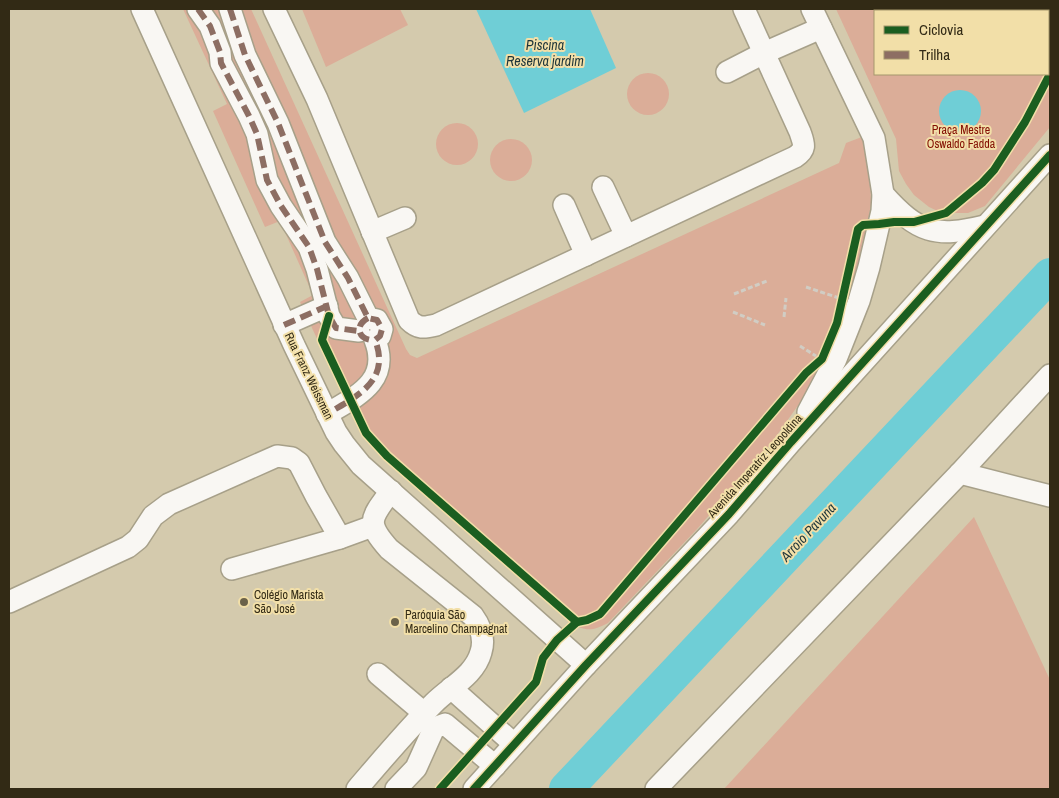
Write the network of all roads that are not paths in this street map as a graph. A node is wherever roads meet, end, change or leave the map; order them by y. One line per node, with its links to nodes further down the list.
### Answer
1 (142, 9): 19 (street, Rua Franz Weissman)
2 (198, 9): 18 (street)
3 (230, 9): 20 (street)
4 (274, 9): 15 (street)
5 (744, 9): 7 (street)
6 (816, 18): 7 (street); 11 (street)
7 (764, 53): 8 (street); 16 (street)
8 (727, 72)
9 (1050, 155): 14 (street, Avenida Imperatriz Leopoldina)
10 (603, 187): 16 (street)
11 (883, 194): 14 (street); 23 (street)
12 (564, 205): 17 (street)
13 (405, 218): 15 (street)
14 (985, 226): 23 (street, Avenida Imperatriz Leopoldina)
15 (372, 232): 17 (street)
16 (626, 236): 17 (street)
17 (586, 255)
18 (327, 306): 19 (street); 20 (street)
19 (284, 325): 22 (street, Rua Franz Weissman)
20 (367, 329): 22 (street)
21 (1050, 375): 24 (street)
22 (327, 414): 25 (street, Rua Franz Weissman)
23 (791, 442): 31 (street, Avenida Imperatriz Leopoldina)
24 (960, 474): 26 (street); 42 (street)
25 (391, 491): 27 (street); 31 (street, Rua Franz Weissman)
26 (1050, 496)
27 (373, 526): 28 (street); 33 (street)
28 (340, 538): 29 (street); 30 (street)
29 (232, 569)
30 (9, 602)
31 (586, 665): 36 (street, Avenida Imperatriz Leopoldina)
32 (378, 674): 34 (street)
33 (451, 688): 34 (street); 36 (street)
34 (424, 713): 35 (street)
35 (395, 744): 37 (street); 39 (street)
36 (514, 744): 38 (street, Avenida Imperatriz Leopoldina)
37 (420, 759): 38 (street); 40 (street)
38 (495, 766): 41 (street, Avenida Imperatriz Leopoldina)
39 (357, 789)
40 (396, 789)
41 (474, 789)
42 (656, 789)

